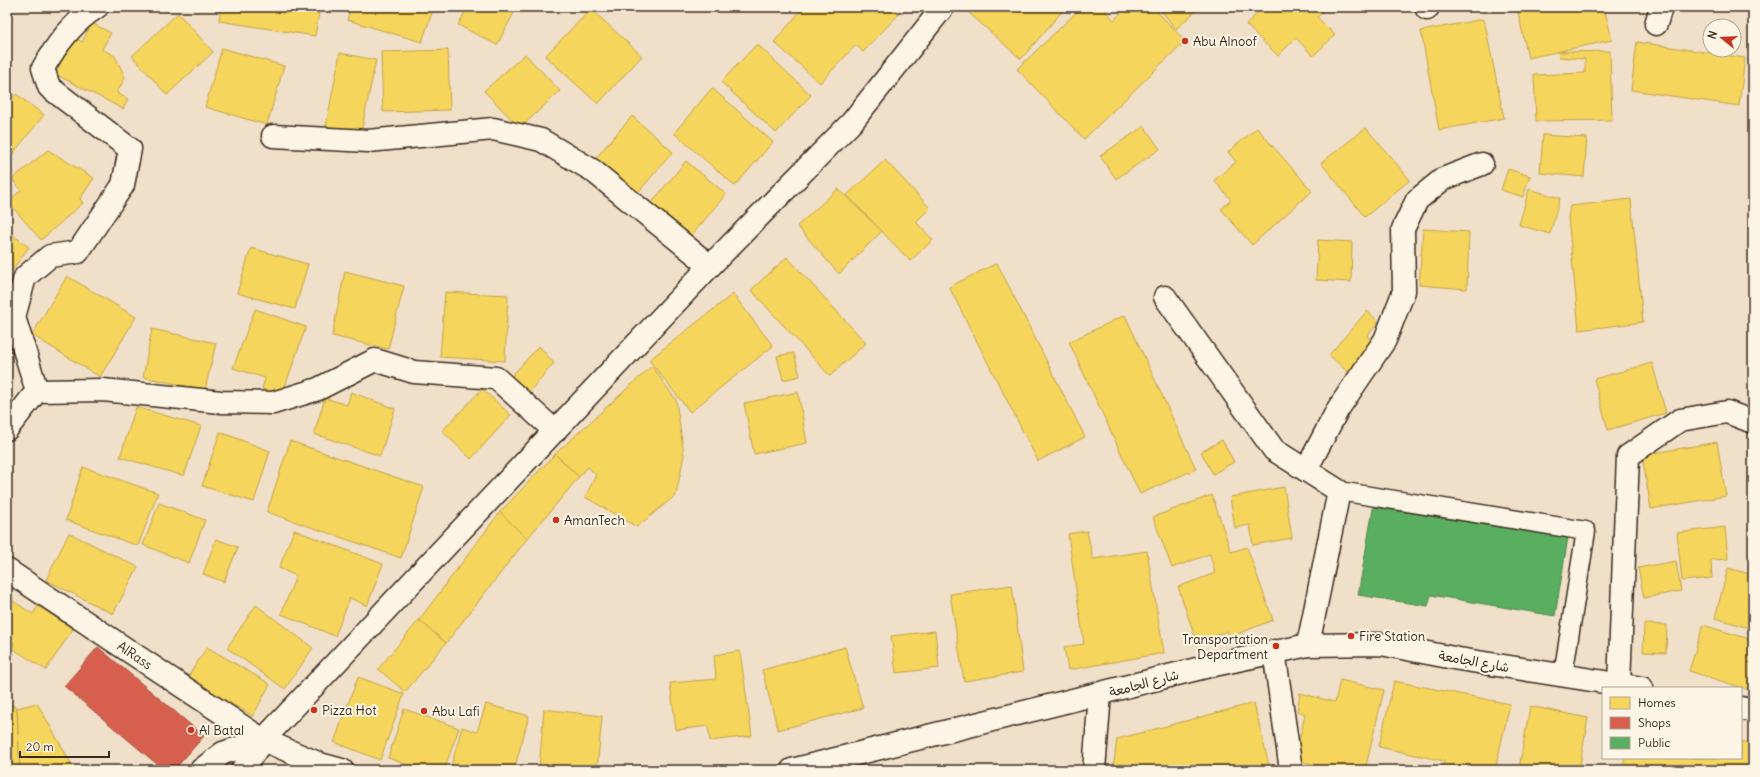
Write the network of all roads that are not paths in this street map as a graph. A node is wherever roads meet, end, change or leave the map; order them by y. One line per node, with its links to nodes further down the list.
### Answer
1 (97, 7): 7 (street)
2 (942, 7): 5 (street)
3 (273, 136): 5 (street)
4 (1482, 164): 11 (street)
5 (710, 266): 10 (street)
6 (1165, 297): 11 (street)
7 (37, 391): 9 (street); 10 (street)
8 (1753, 422): 17 (street)
9 (7, 429)
10 (555, 431): 22 (street)
11 (1306, 470): 12 (street)
12 (1339, 491): 14 (street); 16 (lane)
13 (7, 570): 22 (street, AlRass)
14 (1308, 645): 15 (street, شارع الجامعة); 16 (street, شارع الجامعة)
15 (1274, 651): 19 (street, شارع الجامعة); 28 (street)
16 (1563, 675): 17 (street, شارع الجامعة)
17 (1619, 684): 18 (street, شارع الجامعة)
18 (1636, 687)
19 (1100, 694): 26 (street, شارع الجامعة); 27 (street)
20 (1742, 708): 21 (street)
21 (1753, 711)
22 (263, 740): 23 (street); 24 (street); 25 (street)
23 (201, 770)
24 (242, 770)
25 (342, 770)
26 (792, 770)
27 (1094, 770)
28 (1291, 770)

